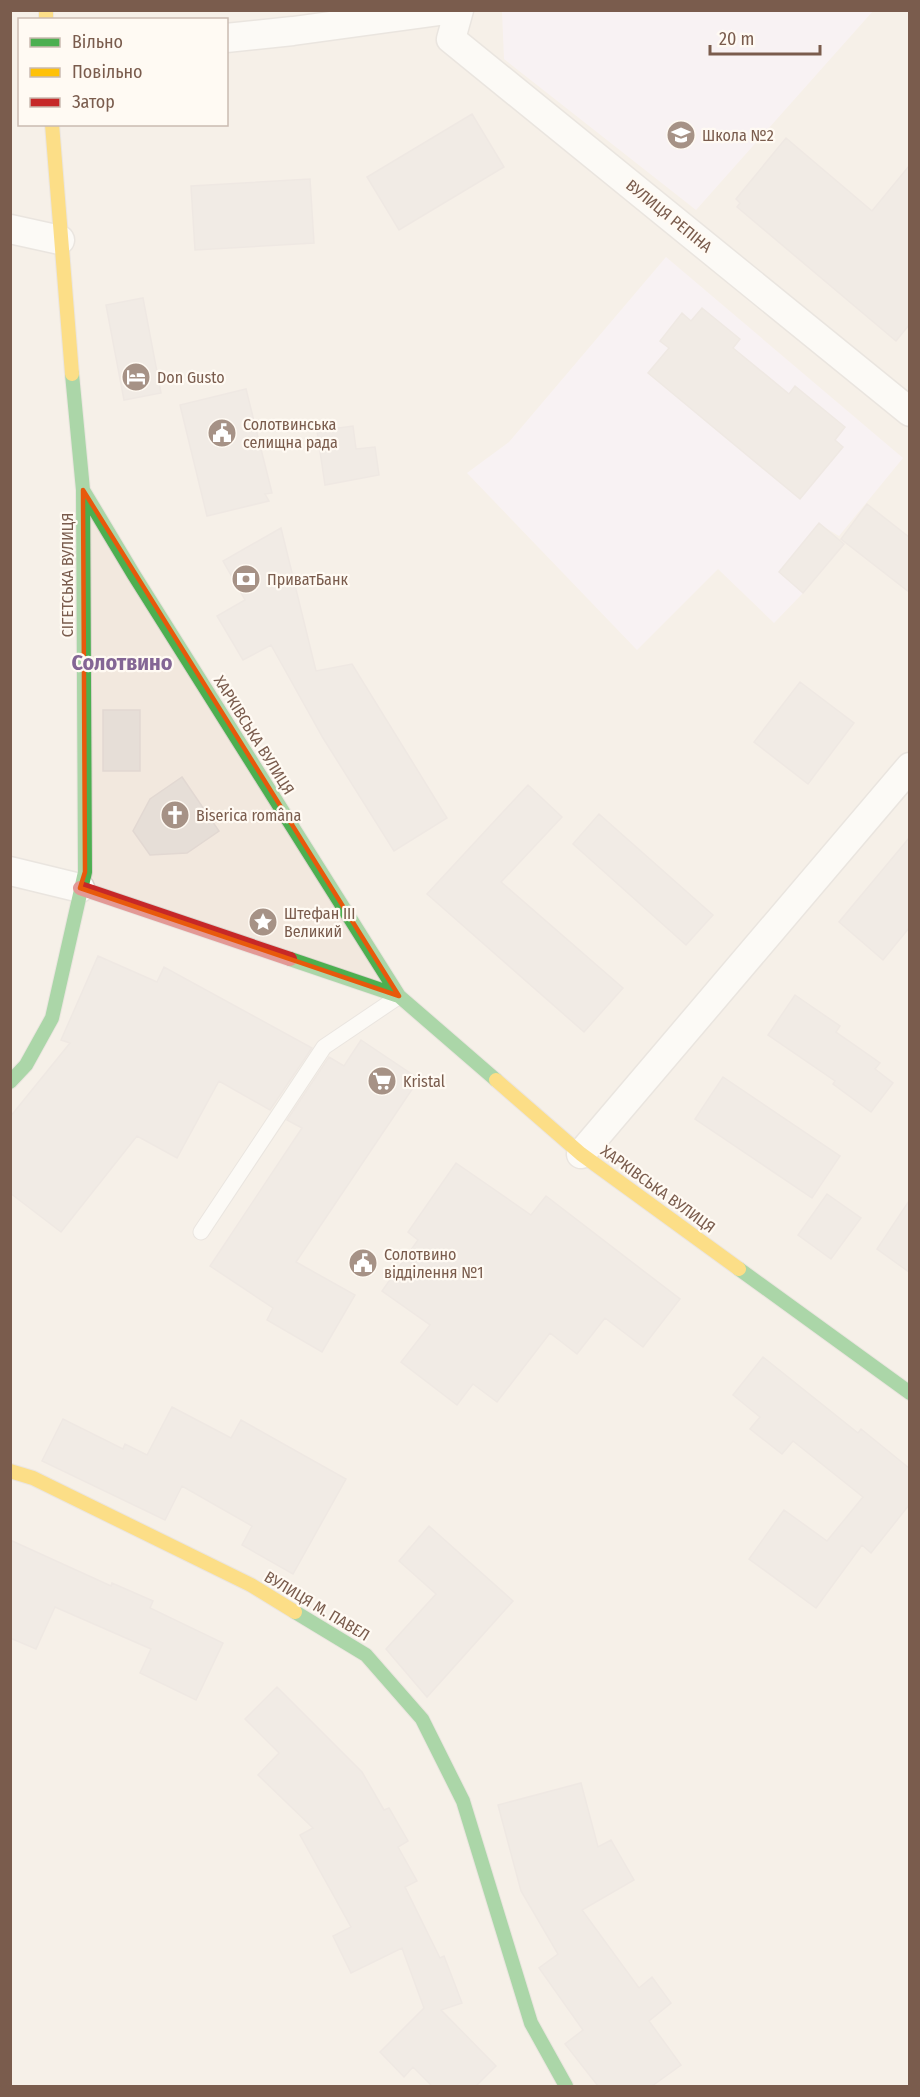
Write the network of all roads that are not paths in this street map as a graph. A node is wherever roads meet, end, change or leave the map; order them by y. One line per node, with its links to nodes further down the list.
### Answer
1 (447, 10): 3 (street)
2 (459, 10): 7 (street, ВУЛИЦЯ РЕПІНА)
3 (228, 38)
4 (52, 126): 6 (street, СІГЕТСЬКА ВУЛИЦЯ)
5 (10, 230): 6 (street)
6 (60, 240): 8 (street, СІГЕТСЬКА ВУЛИЦЯ)
7 (909, 412)
8 (83, 490): 11 (street, СІГЕТСЬКА ВУЛИЦЯ); 12 (street, ХАРКІВСЬКА ВУЛИЦЯ)
9 (909, 767): 14 (street)
10 (10, 871): 11 (street)
11 (80, 888): 12 (street, ХАРКІВСЬКА ВУЛИЦЯ); 13 (street, СІГЕТСЬКА ВУЛИЦЯ)
12 (399, 996): 14 (street, ХАРКІВСЬКА ВУЛИЦЯ); 15 (lane)
13 (10, 1082)
14 (581, 1154): 16 (street, ХАРКІВСЬКА ВУЛИЦЯ)
15 (201, 1232)
16 (909, 1393)
17 (10, 1472): 18 (street, ВУЛИЦЯ М. ПАВЕЛ)
18 (566, 2086)

